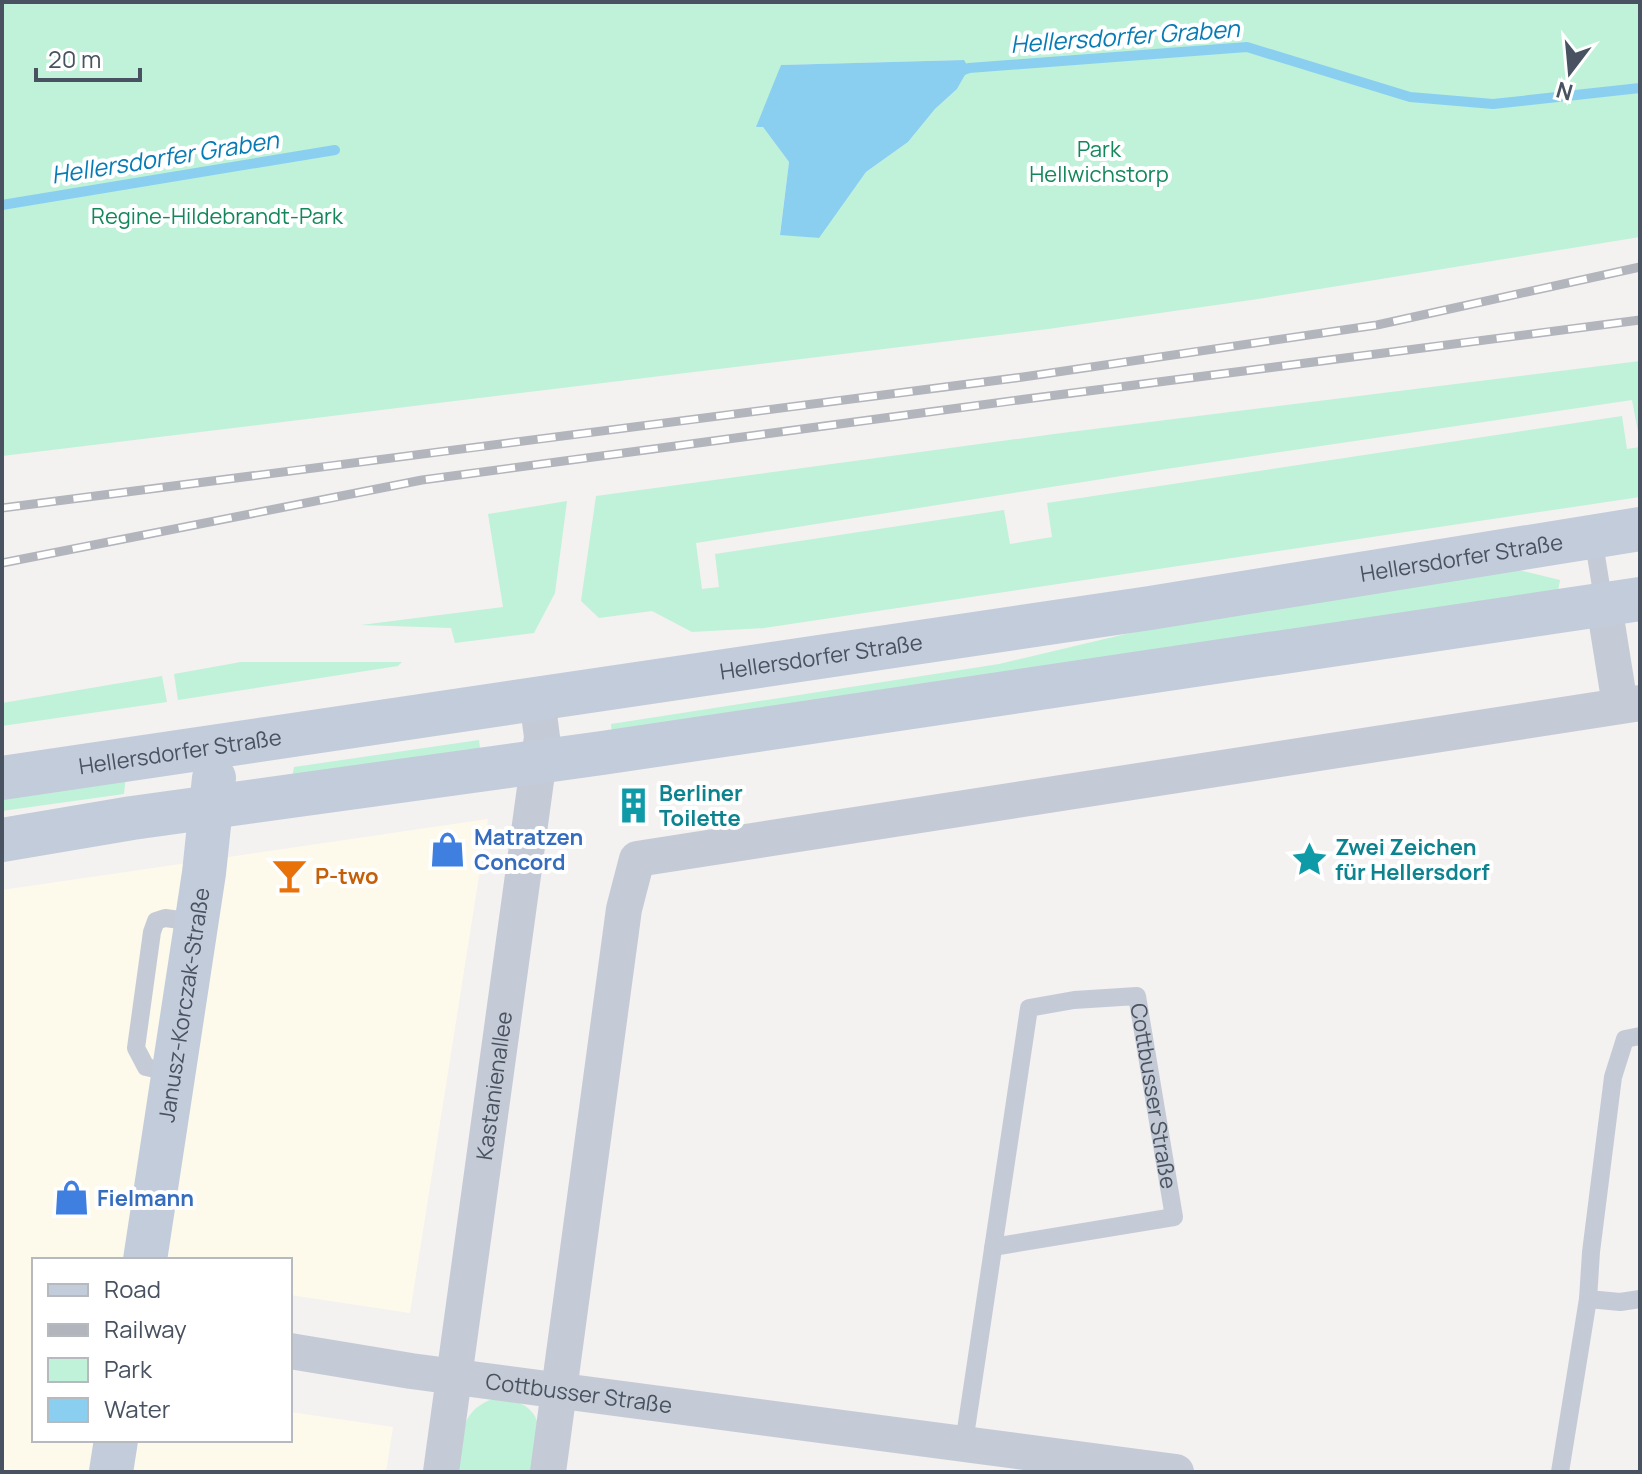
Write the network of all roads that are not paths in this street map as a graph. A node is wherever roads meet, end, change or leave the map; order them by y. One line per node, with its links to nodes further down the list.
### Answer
1 (1640, 529): 2 (main road, Hellersdorfer Straße)
2 (1593, 536): 3 (lane); 4 (main road, Hellersdorfer Straße)
3 (1622, 602): 5 (street); 7 (main road)
4 (537, 699): 6 (main road, Hellersdorfer Straße); 7 (street, Kastanienallee)
5 (1630, 704): 18 (street)
6 (211, 748): 8 (main road, Hellersdorfer Straße); 9 (main road, Janusz-Korczak-Straße)
7 (539, 761): 9 (main road); 17 (street, Kastanienallee)
8 (2, 778)
9 (213, 807): 10 (main road); 13 (main road, Janusz-Korczak-Straße)
10 (2, 840)
11 (1640, 1036): 14 (lane)
12 (993, 1247): 12 (lane, Cottbusser Straße); 20 (lane, Cottbusser Straße)
13 (145, 1258)
14 (1588, 1299): 15 (lane); 25 (lane)
15 (1640, 1299)
16 (292, 1351): 17 (street, Cottbusser Straße)
17 (455, 1376): 18 (street, Cottbusser Straße); 22 (street, Kastanienallee)
18 (559, 1390): 20 (street, Cottbusser Straße); 23 (street)
19 (116, 1442): 21 (main road)
20 (964, 1443): 24 (street, Cottbusser Straße)
21 (111, 1472)
22 (441, 1472)
23 (548, 1472)
24 (1176, 1472)
25 (1560, 1472)

